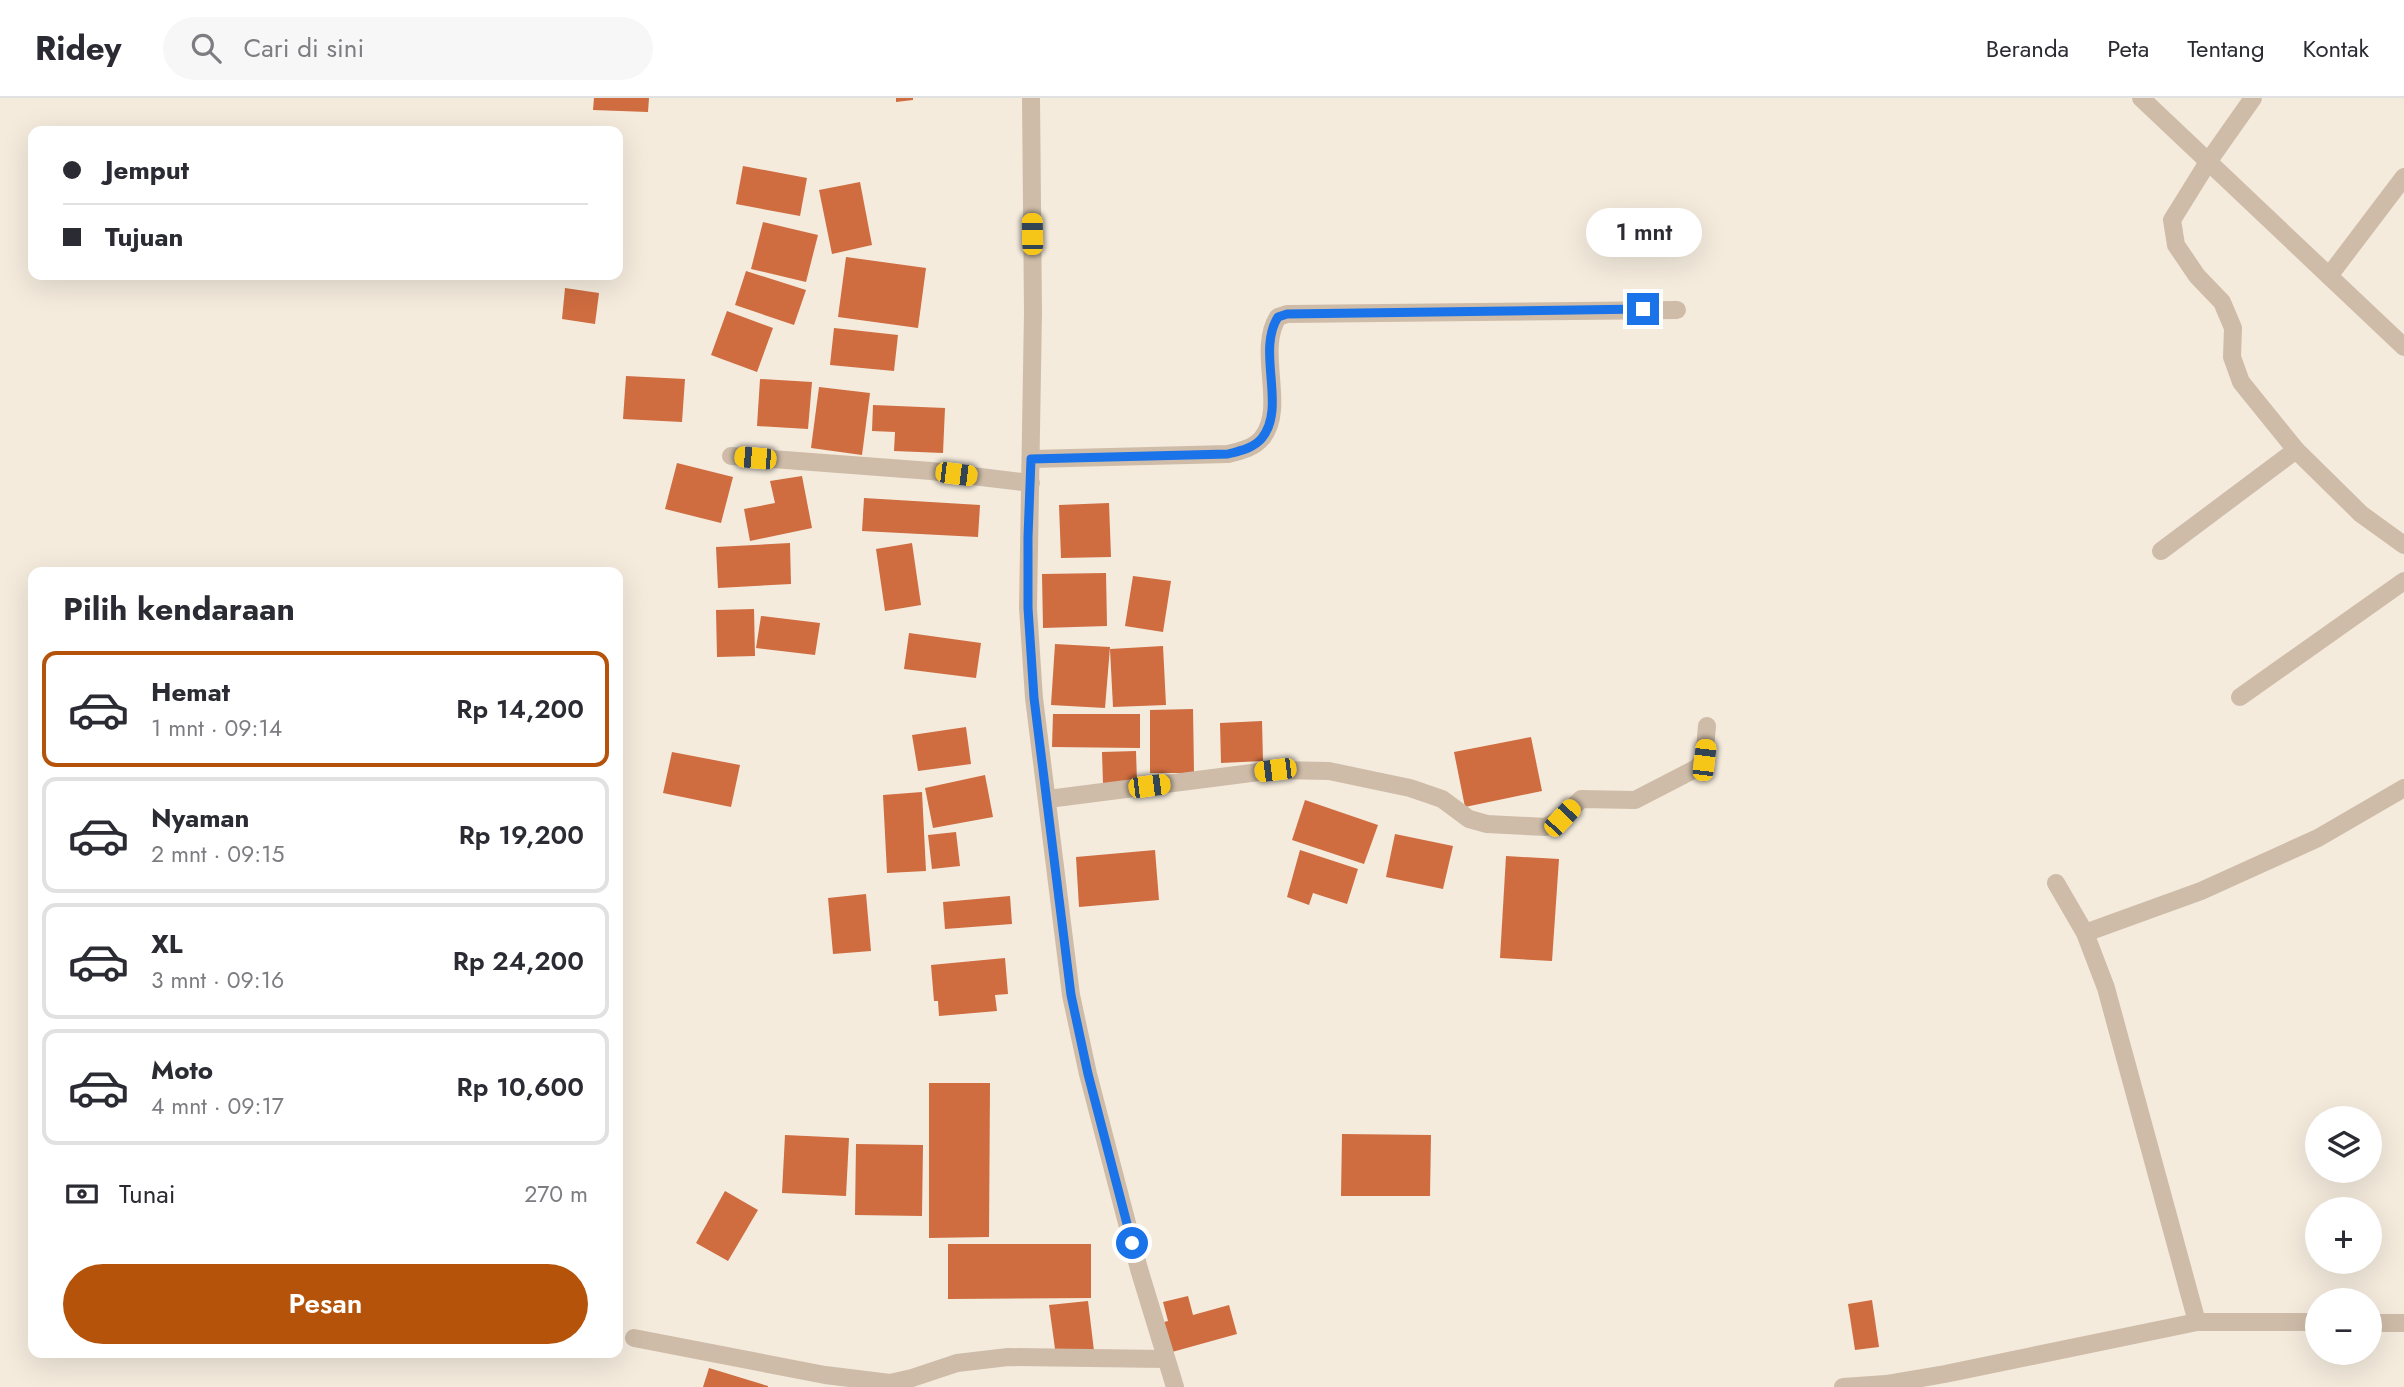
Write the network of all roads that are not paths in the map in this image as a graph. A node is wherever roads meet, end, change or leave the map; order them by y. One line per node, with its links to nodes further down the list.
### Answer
1 (1031, 98): 11 (street)
2 (2141, 98): 4 (street)
3 (2253, 98): 4 (street)
4 (2208, 162): 6 (street); 9 (street)
5 (2404, 177): 6 (street)
6 (2329, 276): 8 (street)
7 (1677, 310): 11 (street)
8 (2404, 347)
9 (2296, 450): 13 (street); 14 (street)
10 (731, 456): 12 (street)
11 (1031, 459): 12 (street)
12 (1031, 483): 19 (street)
13 (2404, 545)
14 (2161, 551)
15 (2404, 581): 16 (street)
16 (2240, 696)
17 (1707, 726): 19 (street)
18 (2404, 788): 21 (street)
19 (1048, 799): 27 (street)
20 (2056, 883): 21 (street)
21 (2085, 933): 22 (street)
22 (2197, 1322): 23 (street); 30 (street)
23 (2305, 1322)
24 (2382, 1323): 25 (street)
25 (2404, 1323)
26 (634, 1338): 28 (street)
27 (1165, 1359): 28 (street); 29 (street)
28 (823, 1381)
29 (1175, 1387)
30 (1843, 1387)

